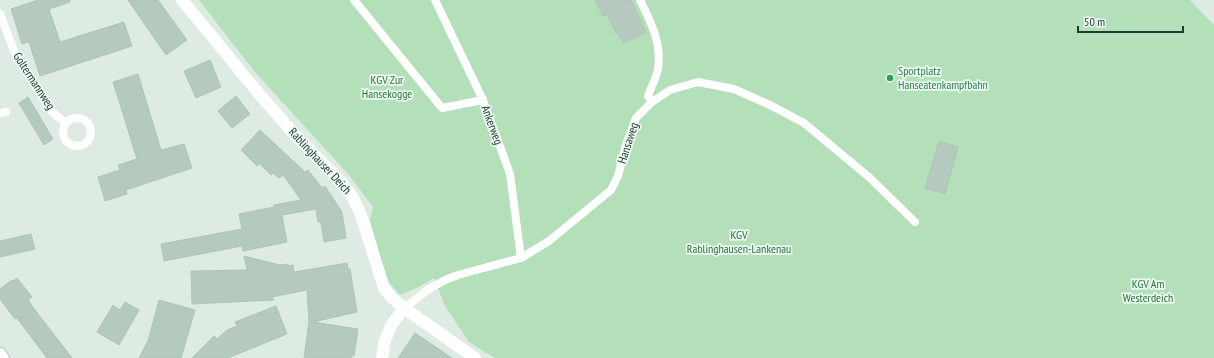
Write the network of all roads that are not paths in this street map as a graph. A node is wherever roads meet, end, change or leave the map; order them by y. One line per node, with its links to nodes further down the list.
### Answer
1 (182, 0): 11 (street, Rablinghauser Deich)
2 (354, 0): 6 (lane)
3 (435, 0): 6 (lane, Ankerweg)
4 (640, 0): 7 (lane)
5 (0, 14): 8 (lane, Goltermannweg)
6 (483, 100): 10 (lane, Ankerweg)
7 (652, 102): 9 (lane, Hansaweg); 10 (lane, Hansaweg)
8 (66, 123)
9 (915, 222)
10 (522, 258): 11 (lane, Hansaweg)
11 (404, 308): 14 (street); 15 (street, Rablinghauser Deich)
12 (0, 354): 13 (street)
13 (3, 358)
14 (382, 358)
15 (475, 358)

